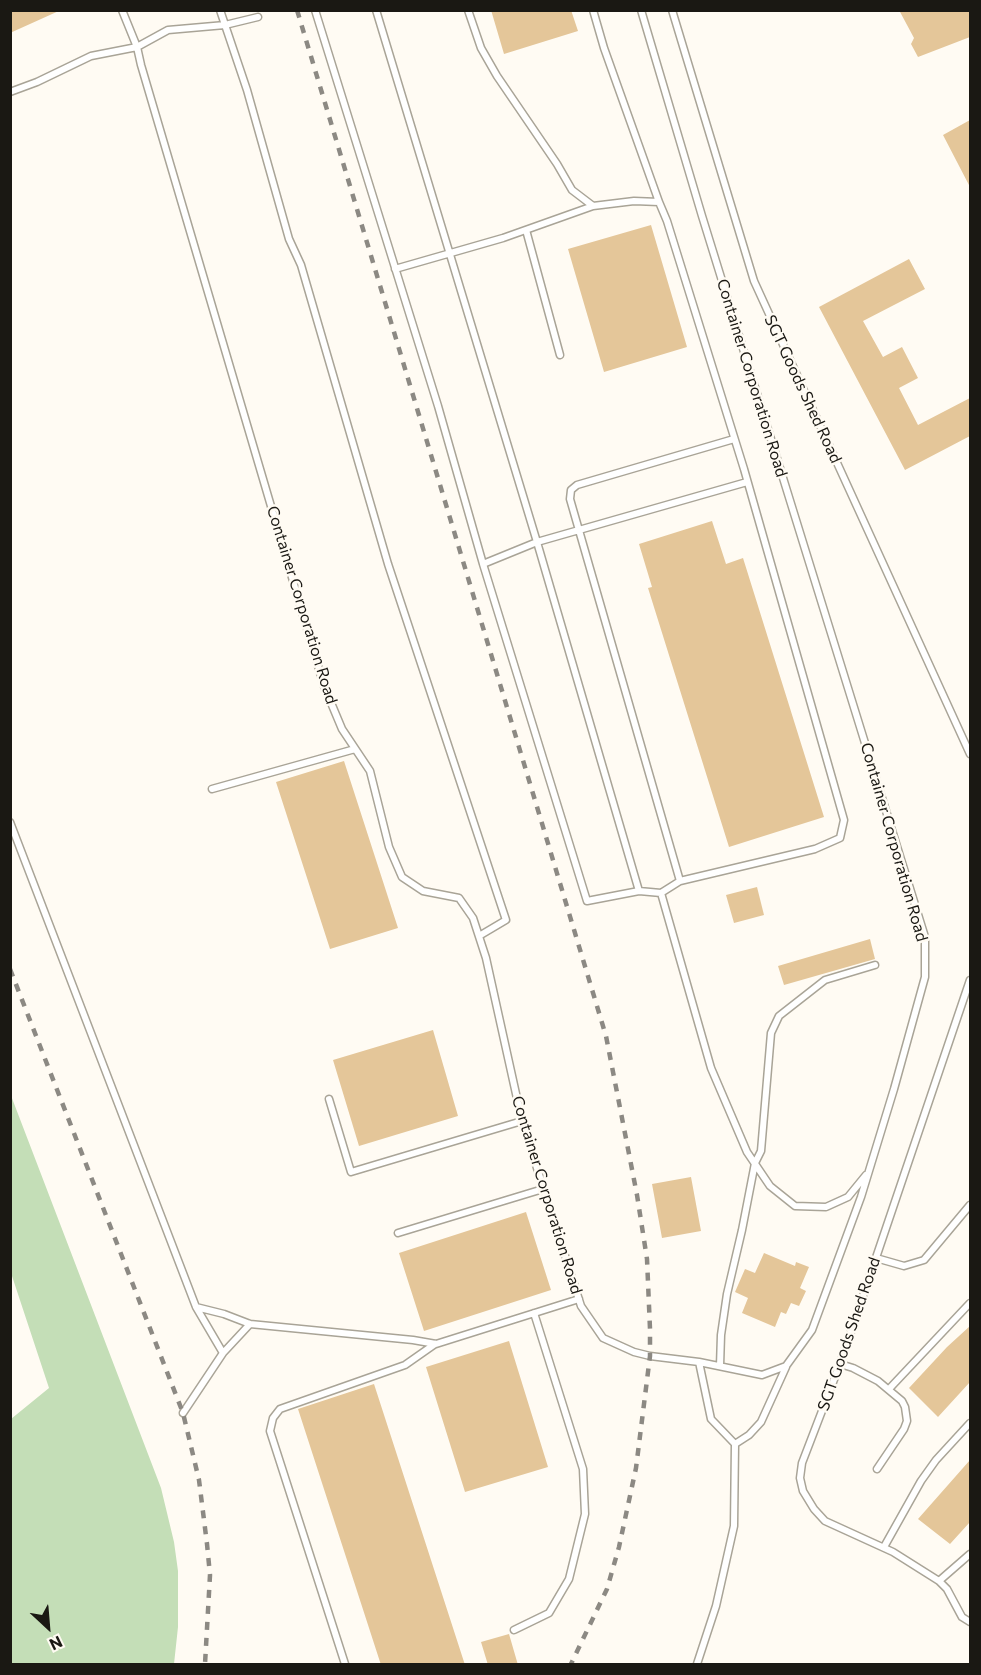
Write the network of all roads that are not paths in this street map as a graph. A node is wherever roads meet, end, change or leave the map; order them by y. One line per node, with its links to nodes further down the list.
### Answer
1 (122, 10): 11 (lane, Container Corporation Road)
2 (220, 10): 10 (lane)
3 (315, 10): 17 (lane)
4 (376, 10): 16 (lane)
5 (468, 10): 14 (lane)
6 (593, 10): 13 (lane)
7 (641, 10): 37 (lane, Container Corporation Road)
8 (672, 10): 25 (lane, SGT Goods Shed Road)
9 (258, 17): 10 (lane)
10 (225, 26): 11 (lane); 31 (lane)
11 (138, 47): 12 (lane); 24 (lane, Container Corporation Road)
12 (10, 92)
13 (659, 202): 14 (lane); 19 (lane)
14 (593, 206): 15 (lane)
15 (526, 230): 16 (lane); 18 (lane)
16 (449, 254): 17 (lane); 22 (lane)
17 (395, 269): 23 (lane)
18 (560, 355)
19 (734, 439): 20 (lane); 21 (lane)
20 (747, 482): 21 (lane); 28 (lane)
21 (578, 529): 22 (lane); 28 (lane)
22 (537, 542): 23 (lane); 29 (lane)
23 (483, 564): 29 (lane)
24 (355, 748): 26 (lane); 31 (lane, Container Corporation Road)
25 (970, 754)
26 (212, 789)
27 (10, 822): 44 (lane)
28 (680, 881): 30 (lane)
29 (639, 891): 30 (lane)
30 (661, 893): 36 (lane)
31 (479, 936): 35 (lane, Container Corporation Road)
32 (875, 965): 36 (lane)
33 (970, 980): 41 (lane, SGT Goods Shed Road)
34 (329, 1099): 35 (lane)
35 (522, 1121): 38 (lane, Container Corporation Road)
36 (755, 1163): 37 (lane); 51 (lane)
37 (868, 1172): 52 (lane, Container Corporation Road)
38 (543, 1189): 40 (lane); 42 (lane, Container Corporation Road)
39 (970, 1205): 41 (lane)
40 (398, 1233)
41 (876, 1258): 50 (lane, SGT Goods Shed Road)
42 (579, 1299): 45 (lane); 49 (lane, Container Corporation Road)
43 (970, 1303): 53 (lane)
44 (196, 1307): 46 (lane); 48 (lane)
45 (534, 1313): 47 (lane); 62 (lane)
46 (250, 1324): 47 (lane); 48 (lane)
47 (436, 1344): 63 (lane)
48 (223, 1353): 54 (lane)
49 (699, 1362): 51 (lane, Container Corporation Road); 56 (lane)
50 (840, 1364): 53 (lane); 58 (lane, SGT Goods Shed Road)
51 (720, 1366): 52 (lane, Container Corporation Road)
52 (786, 1366): 56 (lane)
53 (889, 1389): 57 (lane)
54 (183, 1413)
55 (970, 1423): 58 (lane)
56 (735, 1444): 64 (lane)
57 (877, 1469)
58 (884, 1547): 60 (lane, SGT Goods Shed Road)
59 (970, 1554): 60 (lane)
60 (939, 1581): 61 (lane)
61 (970, 1622)
62 (514, 1630)
63 (345, 1665)
64 (697, 1665)

